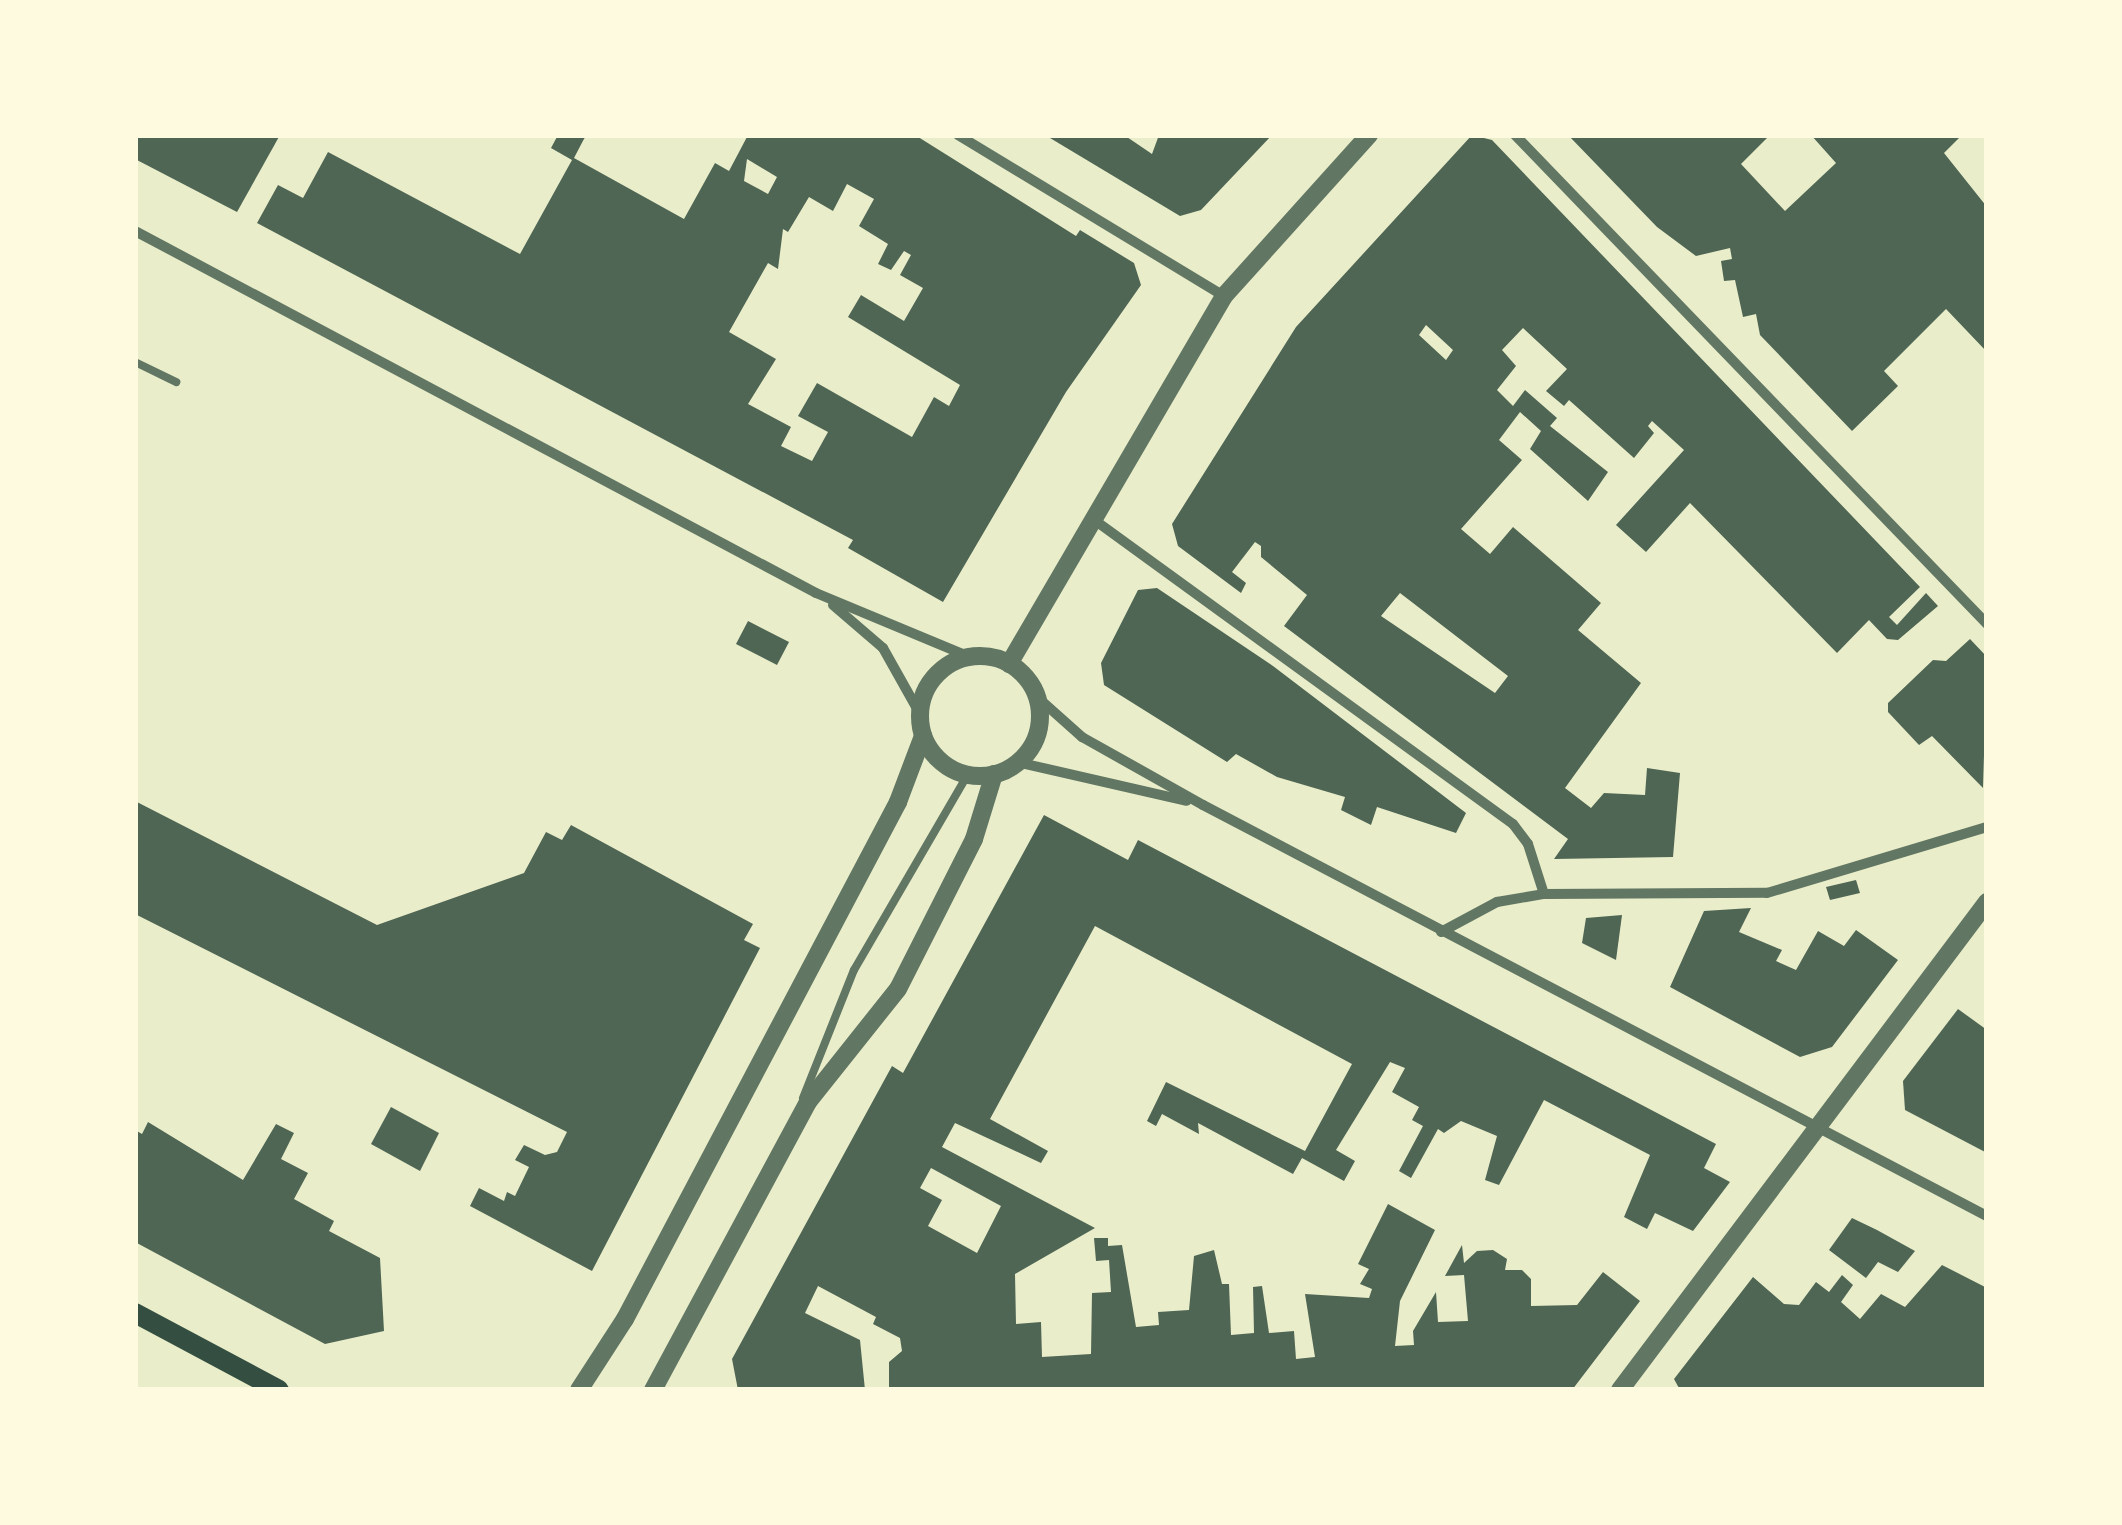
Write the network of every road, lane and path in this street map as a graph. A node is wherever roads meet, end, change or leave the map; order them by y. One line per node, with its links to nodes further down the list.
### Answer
1 (958, 135): 5 (street)
2 (1369, 135): 5 (street)
3 (1515, 135): 10 (street)
4 (135, 231): 9 (street)
5 (1224, 296): 8 (street)
6 (135, 362): 7 (lane)
7 (176, 382)
8 (1092, 519): 12 (street); 21 (street)
9 (816, 593): 11 (street); 14 (street)
10 (1987, 624)
11 (970, 656): 12 (street); 14 (street)
12 (1009, 664): 13 (street)
13 (1036, 696): 16 (street); 19 (street)
14 (920, 714): 15 (street)
15 (923, 736): 17 (street); 29 (street)
16 (1017, 762): 18 (street); 19 (street)
17 (968, 774): 18 (street); 24 (lane)
18 (994, 774): 24 (street)
19 (1203, 805): 23 (street)
20 (1987, 828): 21 (street)
21 (1544, 894): 23 (street)
22 (1987, 902): 25 (street)
23 (1441, 932): 25 (street)
24 (796, 1122): 30 (street)
25 (1818, 1129): 26 (street); 31 (street)
26 (1987, 1216)
27 (135, 1313): 28 (main road)
28 (279, 1390)
29 (579, 1390)
30 (653, 1390)
31 (1620, 1390)

